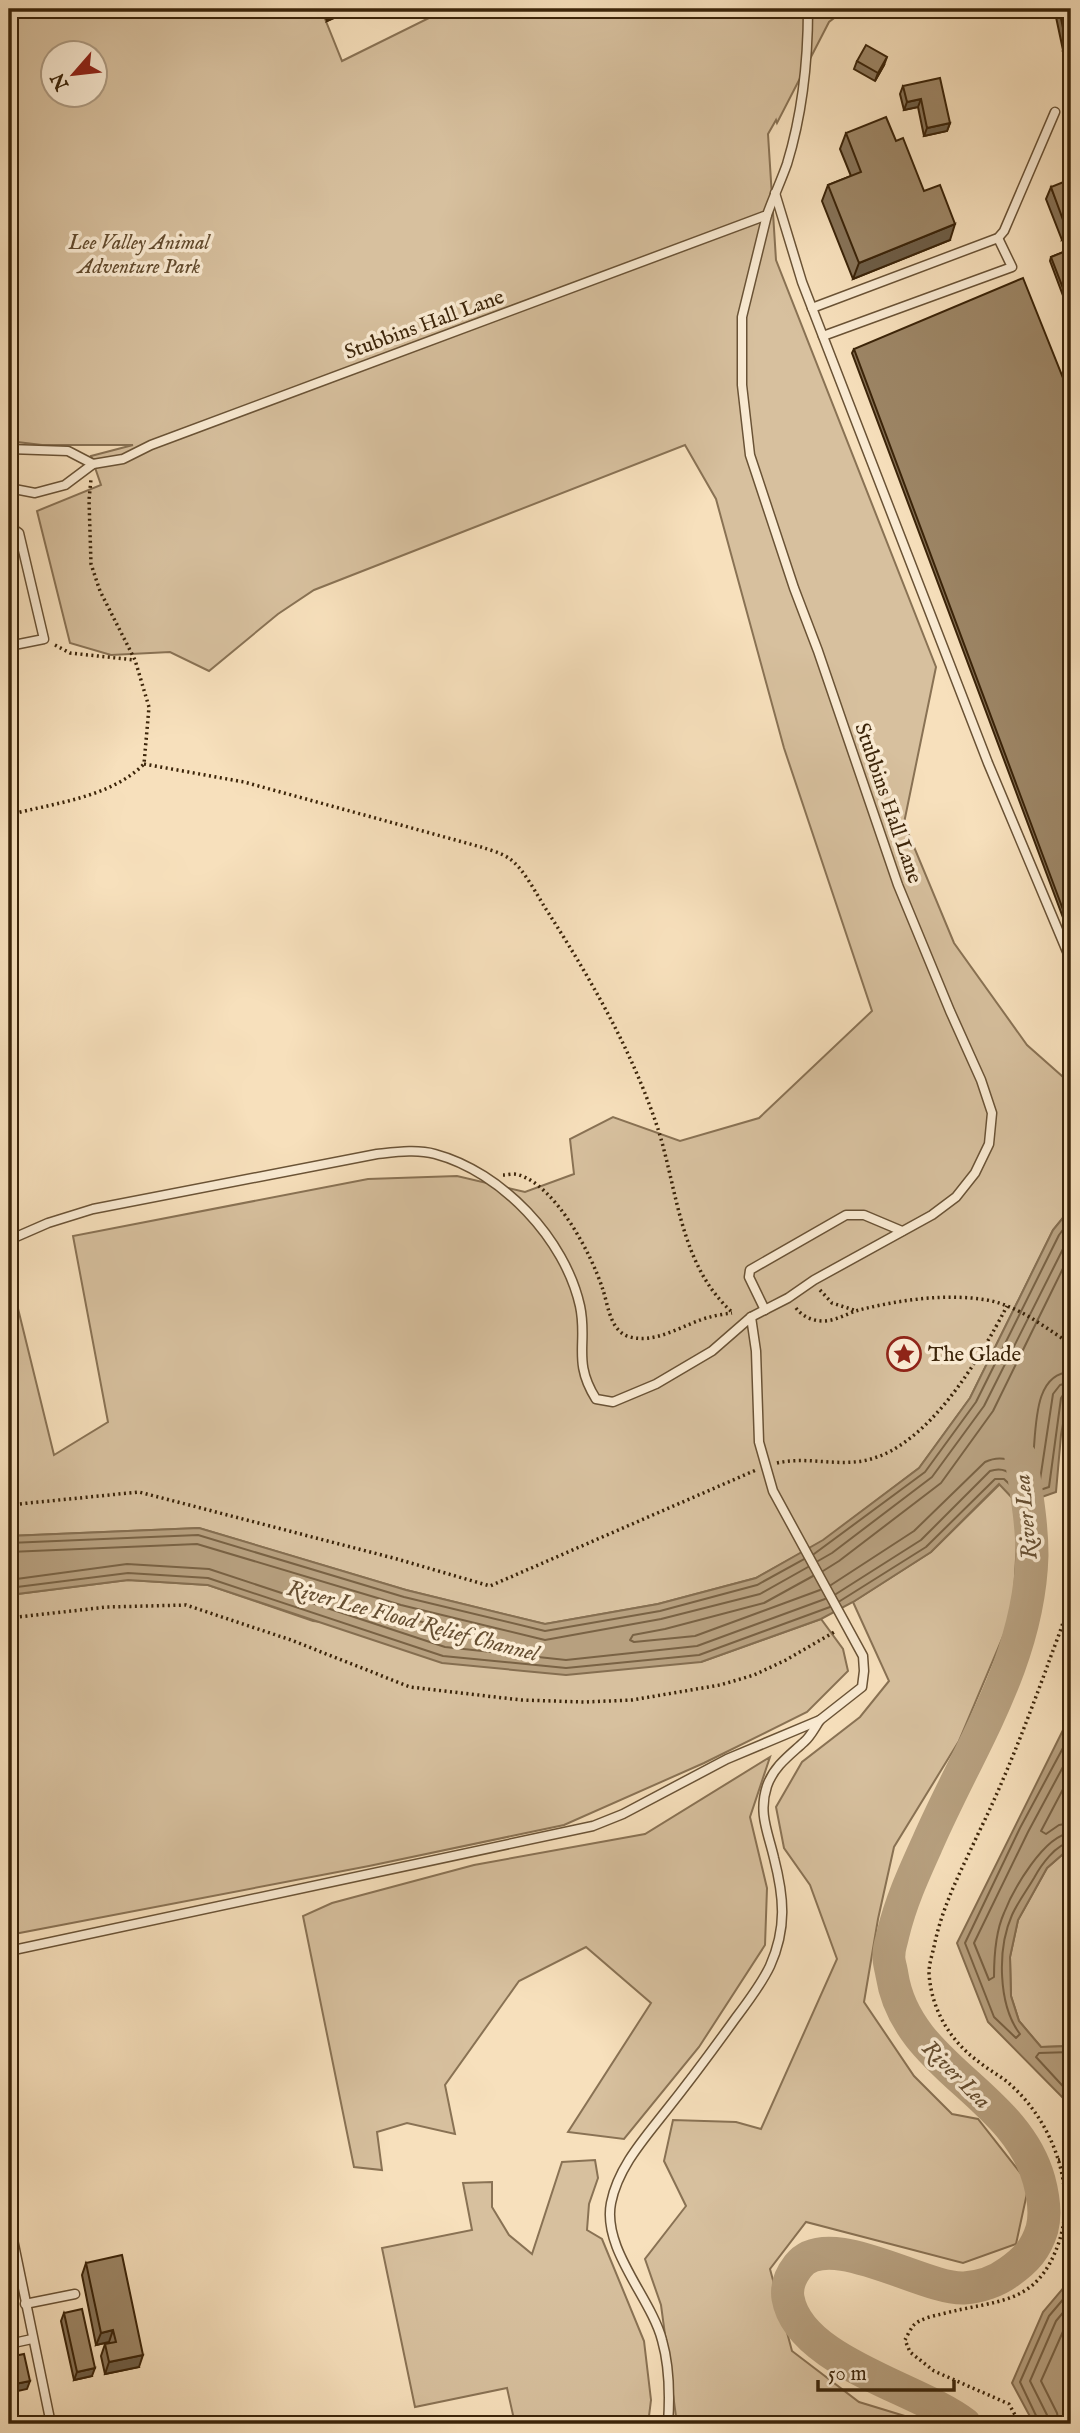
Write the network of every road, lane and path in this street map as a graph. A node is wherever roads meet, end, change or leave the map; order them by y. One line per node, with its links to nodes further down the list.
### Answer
1 (808, 9): 3 (lane, Stubbins Hall Lane)
2 (1055, 113): 5 (lane)
3 (775, 193): 4 (lane, Stubbins Hall Lane); 6 (lane)
4 (767, 215): 9 (lane, Stubbins Hall Lane); 19 (lane, Stubbins Hall Lane)
5 (998, 238): 6 (lane); 7 (lane)
6 (812, 308): 7 (lane)
7 (823, 336): 17 (lane)
8 (9, 449): 9 (lane)
9 (93, 464): 10 (lane); 14 (path)
10 (9, 488)
11 (9, 526): 12 (lane)
12 (44, 639): 13 (lane); 14 (path)
13 (9, 646)
14 (135, 660): 15 (path)
15 (144, 764): 16 (path); 18 (path)
16 (9, 816)
17 (1071, 961)
18 (485, 1178): 20 (lane, Stubbins Hall Lane); 26 (lane, Stubbins Hall Lane)
19 (902, 1231): 21 (lane, Stubbins Hall Lane); 24 (lane)
20 (9, 1240)
21 (814, 1280): 22 (lane, Stubbins Hall Lane); 25 (path)
22 (788, 1298): 24 (lane, Stubbins Hall Lane); 25 (path)
23 (1009, 1306): 25 (path); 27 (path); 28 (path)
24 (765, 1310): 26 (lane, Stubbins Hall Lane)
25 (856, 1311)
26 (751, 1317): 28 (lane)
27 (1071, 1344)
28 (765, 1466): 29 (path); 32 (lane)
29 (9, 1505)
30 (1071, 1586): 36 (path)
31 (9, 1618): 32 (path)
32 (848, 1626): 33 (lane)
33 (820, 1720): 34 (lane); 43 (lane)
34 (9, 1951)
35 (1071, 2158): 36 (path)
36 (1058, 2160): 44 (path)
37 (9, 2220): 39 (lane)
38 (75, 2294): 39 (lane)
39 (25, 2304): 40 (lane)
40 (32, 2339): 41 (lane); 42 (lane)
41 (9, 2344)
42 (51, 2424)
43 (668, 2424)
44 (1020, 2424)

